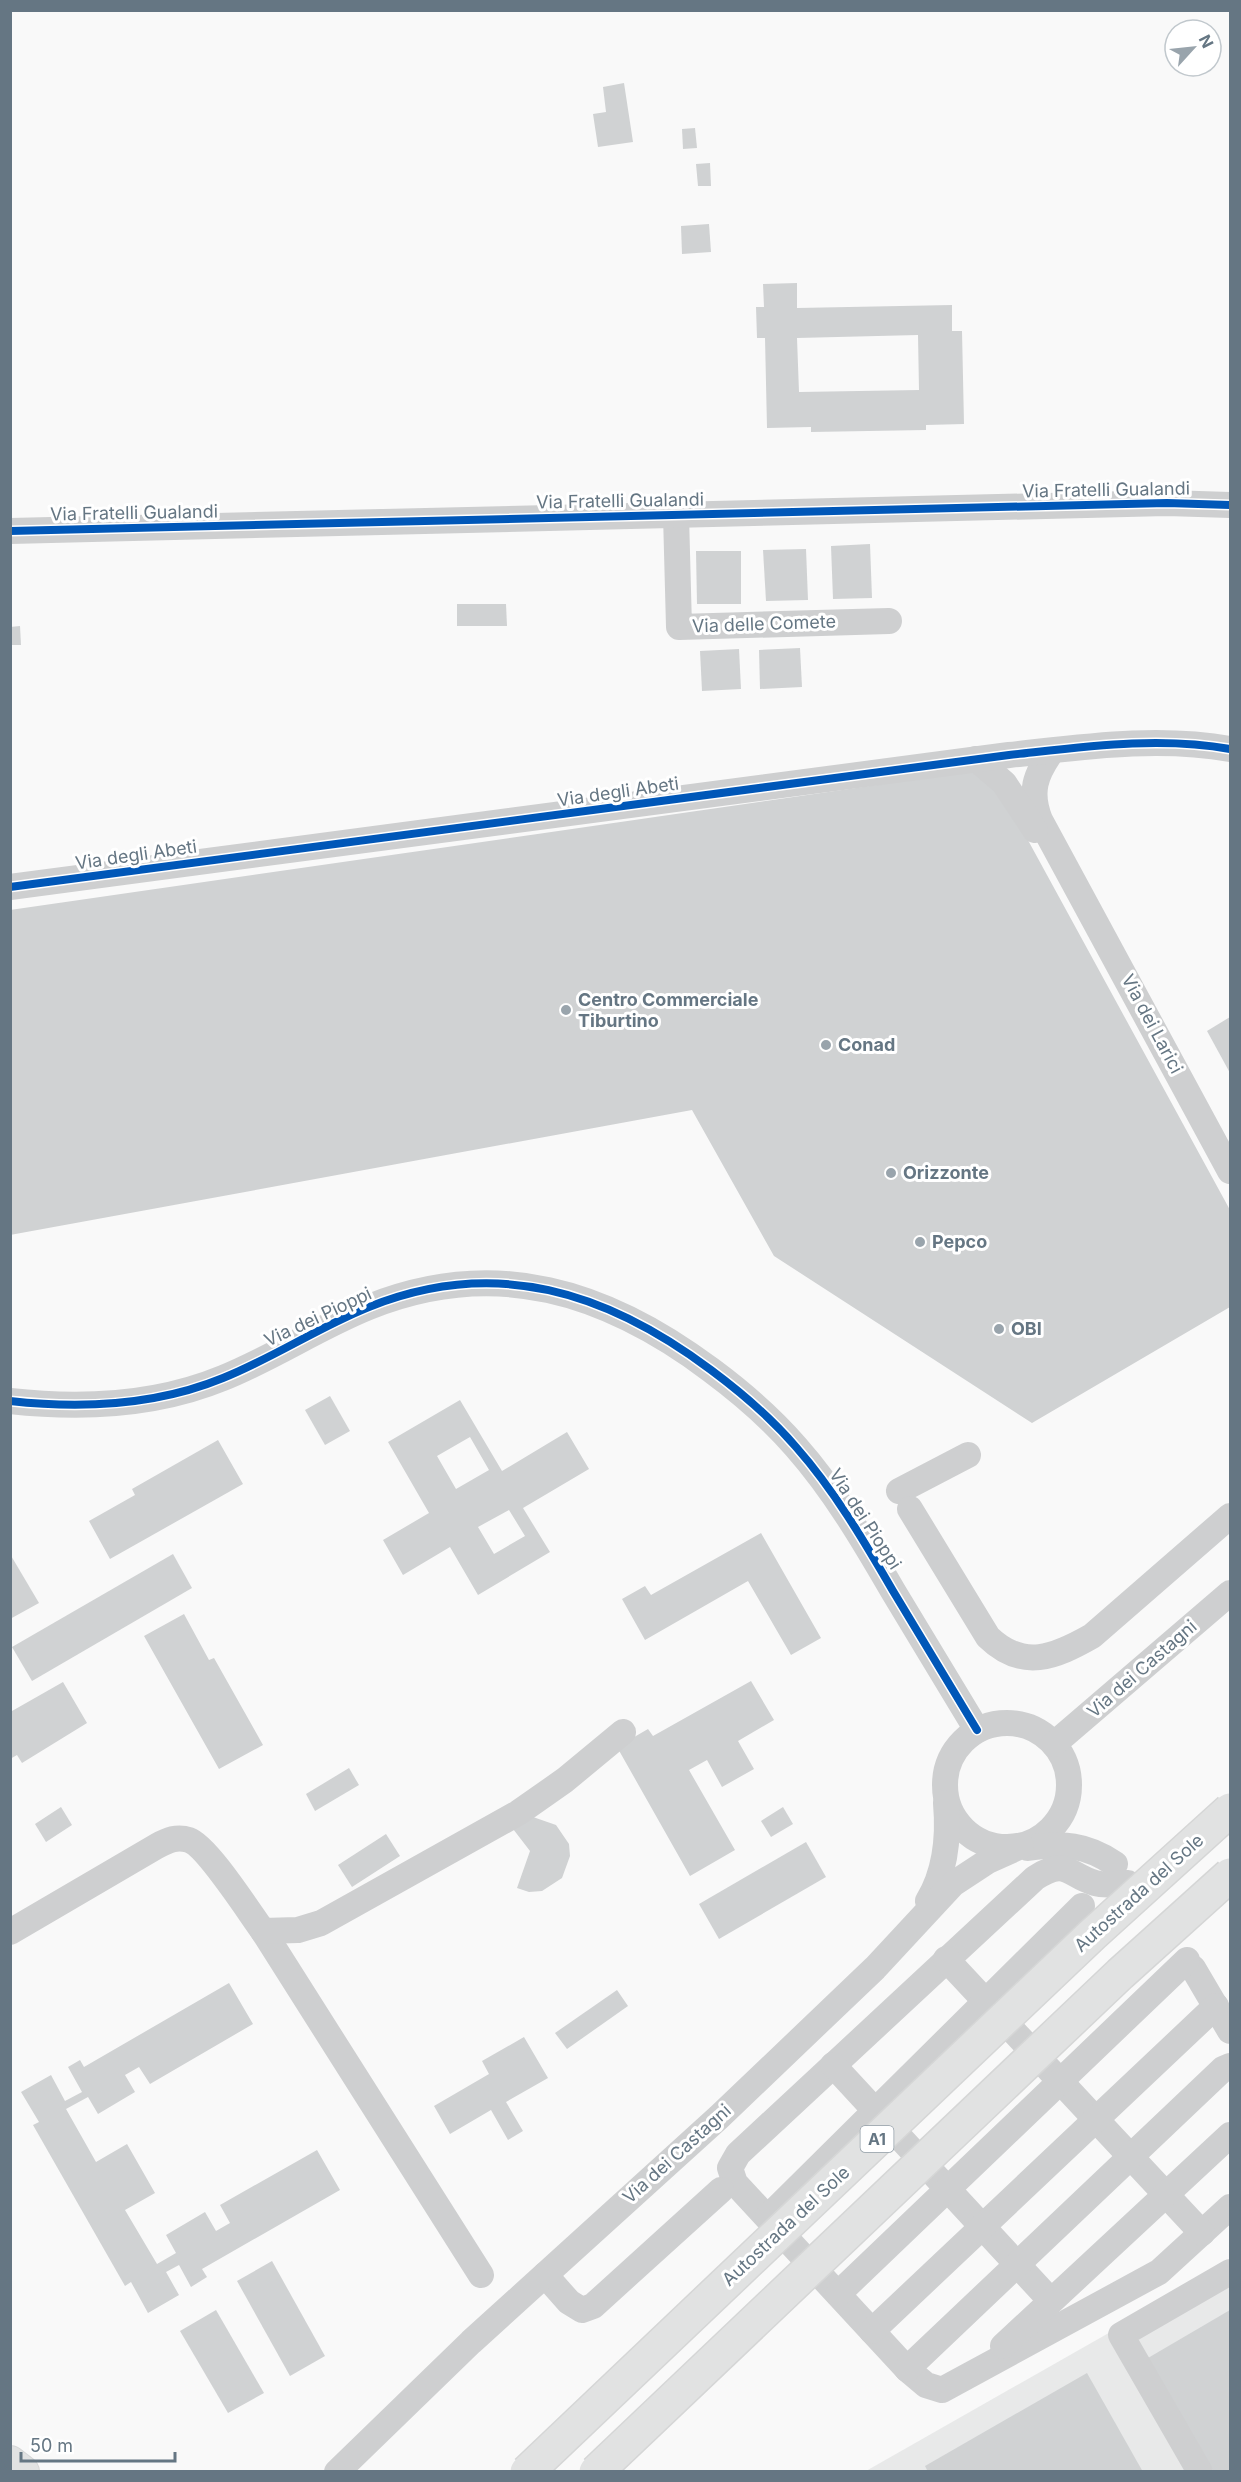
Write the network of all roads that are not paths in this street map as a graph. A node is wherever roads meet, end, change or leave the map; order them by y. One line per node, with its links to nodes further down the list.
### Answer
1 (1230, 505): 2 (street, Via Fratelli Gualandi)
2 (676, 515): 3 (street, Via Fratelli Gualandi); 4 (street, Via delle Comete)
3 (10, 531)
4 (889, 621)
5 (1230, 749): 6 (street, Via degli Abeti)
6 (1031, 753): 7 (street, Via degli Abeti); 8 (street, Via dei Larici); 9 (street, Via dei Larici)
7 (976, 759): 8 (street, Via dei Larici); 10 (street, Via degli Abeti)
8 (1019, 806): 9 (street, Via dei Larici)
9 (1072, 878): 11 (street, Via dei Larici)
10 (10, 887)
11 (1230, 1172)
12 (10, 1401): 16 (street, Via dei Pioppi)
13 (968, 1455): 14 (street)
14 (1230, 1516)
15 (1230, 1593): 18 (street, Via dei Castagni)
16 (976, 1730): 18 (street); 19 (street, Via dei Castagni)
17 (623, 1732): 25 (street)
18 (1054, 1744): 21 (street, Via dei Castagni)
19 (945, 1794): 21 (street, Via dei Castagni); 24 (street)
20 (1230, 1810): 57 (highway, Autostrada del Sole / A1, bridge)
21 (1016, 1848): 24 (street, Via dei Castagni); 27 (street)
22 (1230, 1875): 58 (highway, bridge)
23 (1083, 1906): 28 (street)
24 (910, 1929): 48 (street, Via dei Castagni)
25 (263, 1931): 26 (street); 47 (street)
26 (10, 1932)
27 (946, 1959): 28 (street); 31 (street)
28 (986, 2001): 33 (street); 34 (street)
29 (1216, 2006): 30 (street); 33 (street); 35 (street)
30 (1230, 2031)
31 (833, 2065): 34 (street); 42 (street)
32 (1230, 2066): 37 (street)
33 (1062, 2081): 35 (street); 38 (street)
34 (876, 2111): 38 (street); 42 (street)
35 (1097, 2119): 37 (street); 43 (street)
36 (1230, 2135): 40 (street)
37 (1131, 2156): 40 (street); 45 (street)
38 (949, 2189): 43 (street); 49 (street)
39 (721, 2190): 48 (street)
40 (1167, 2194): 44 (street); 50 (street)
41 (1230, 2206): 44 (street)
42 (768, 2217): 49 (street)
43 (983, 2226): 45 (street); 51 (street)
44 (1202, 2233): 53 (street)
45 (1017, 2264): 50 (street); 52 (street)
46 (1230, 2272): 59 (street)
47 (481, 2274)
48 (545, 2275): 56 (street, Via dei Castagni)
49 (838, 2294): 51 (street)
50 (1051, 2301): 53 (street)
51 (872, 2331): 52 (street)
52 (907, 2369): 53 (street)
53 (974, 2372)
54 (10, 2462): 55 (main road)
55 (23, 2472)
56 (337, 2472)
57 (527, 2472)
58 (596, 2472)
59 (1200, 2472)

